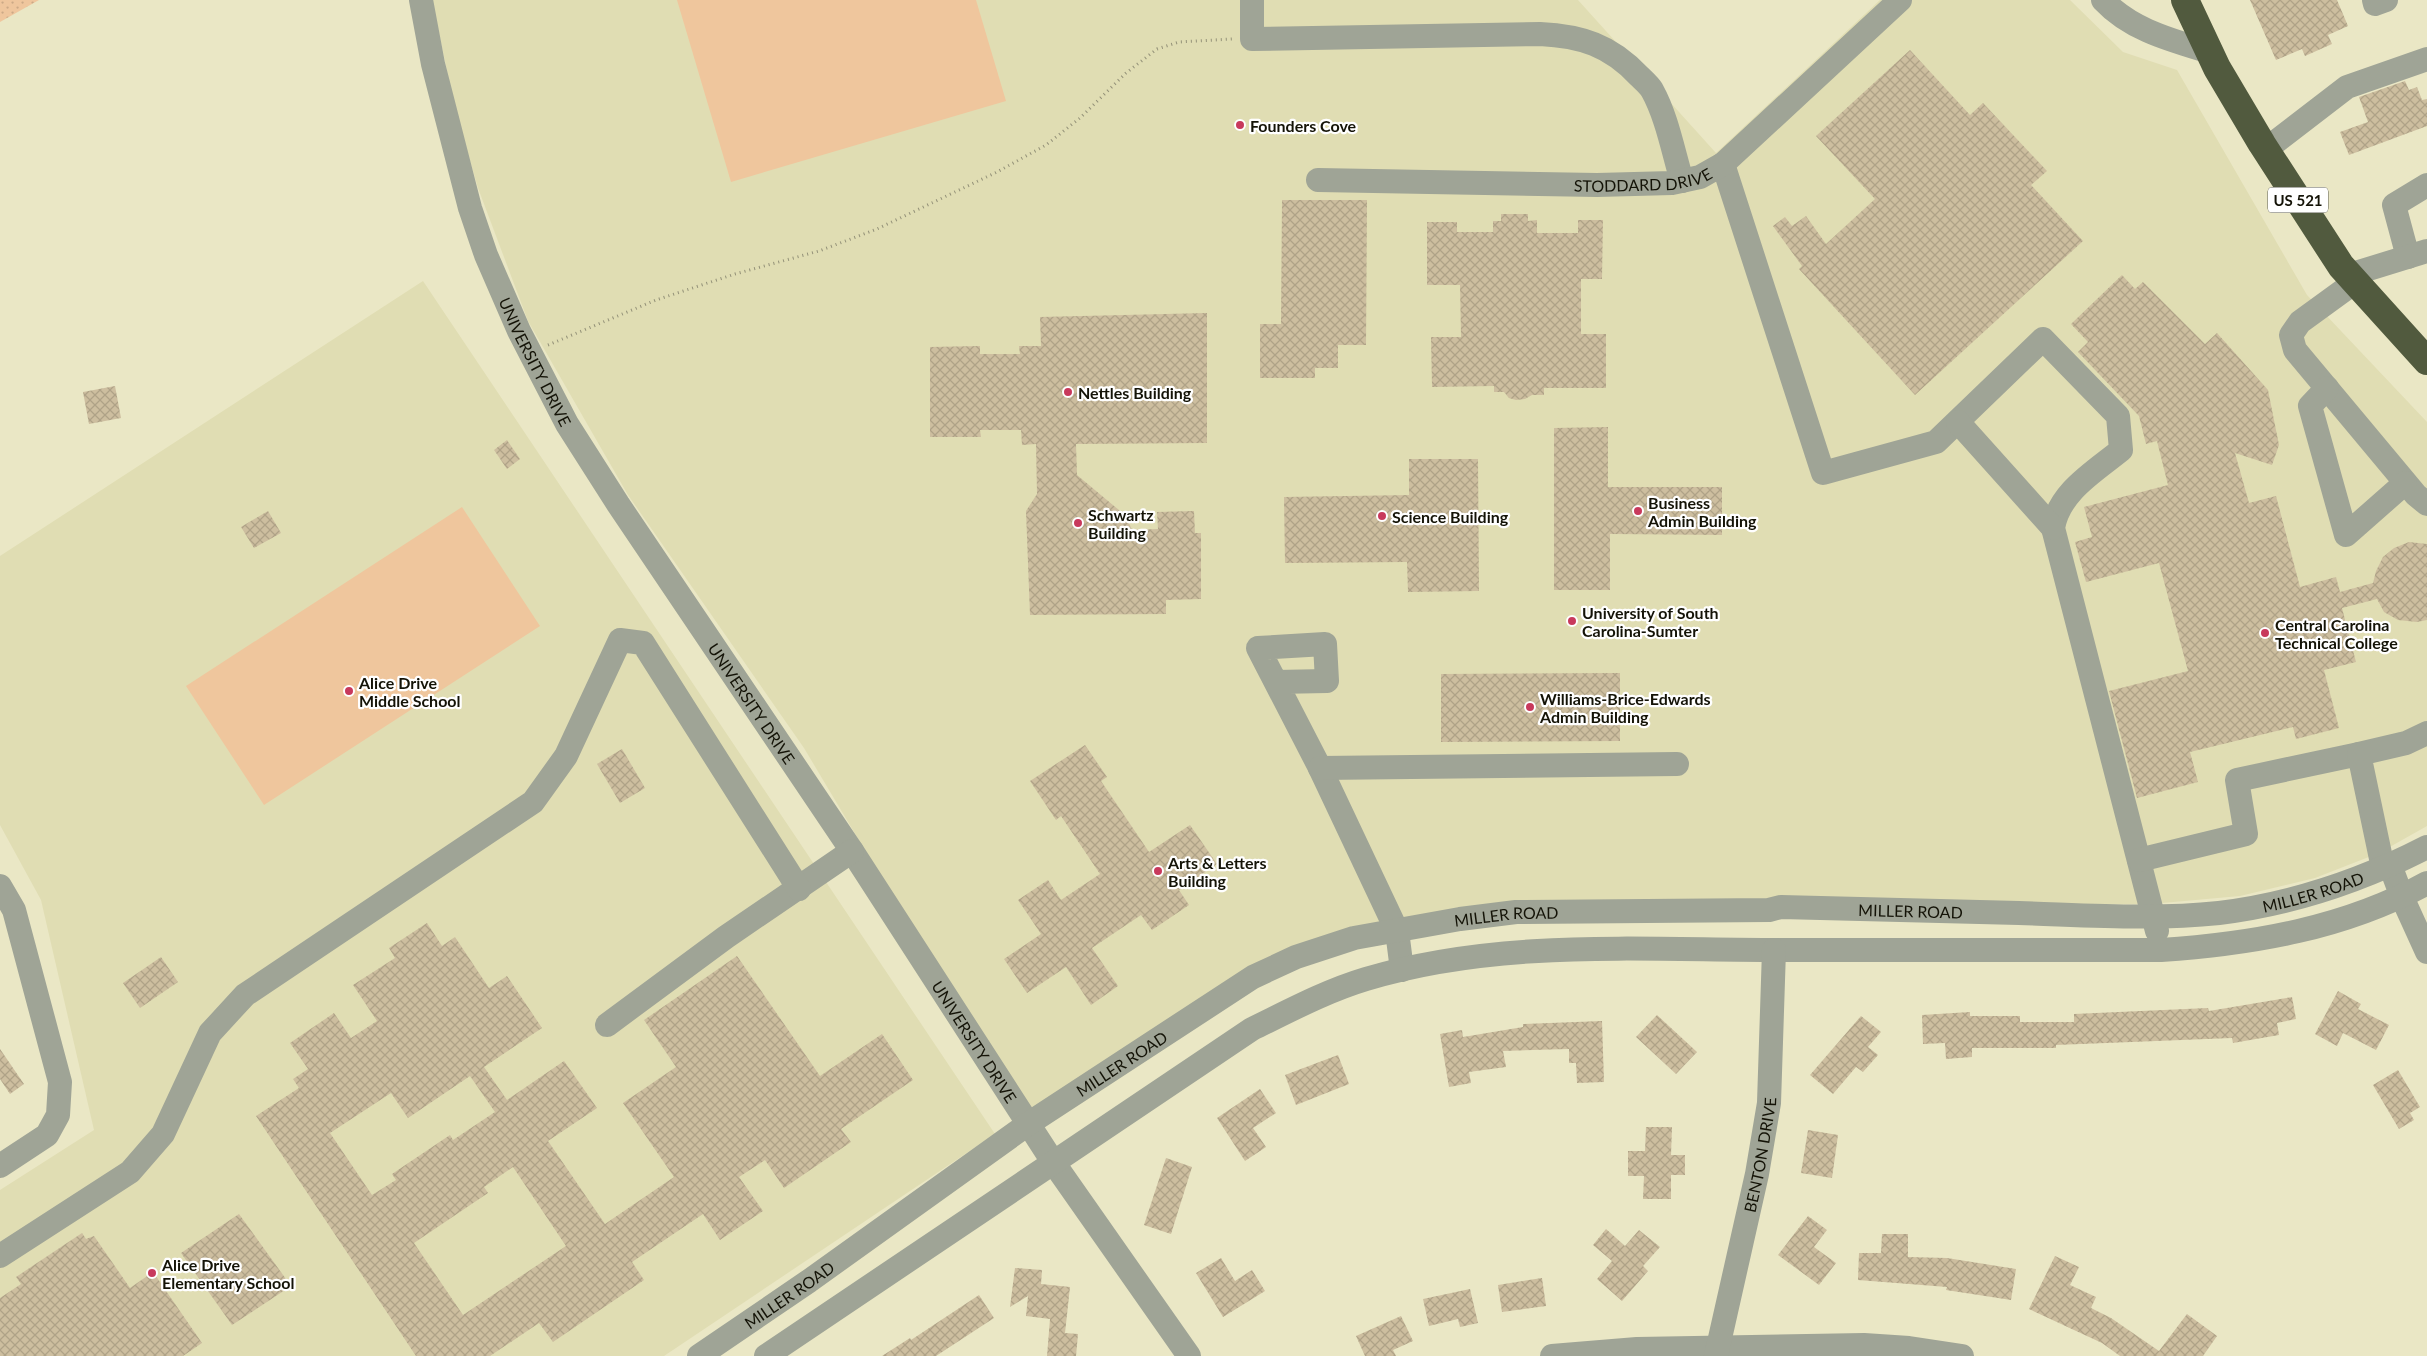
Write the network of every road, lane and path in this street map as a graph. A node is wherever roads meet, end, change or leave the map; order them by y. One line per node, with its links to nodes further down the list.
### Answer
1 (421, 0): 18 (street, UNIVERSITY DRIVE)
2 (1252, 0): 8 (street)
3 (1900, 0): 12 (street, STODDARD DRIVE)
4 (2103, 0): 9 (street)
5 (2374, 0): 6 (street)
6 (2386, 0)
7 (2190, 11): 9 (highway, US 521)
8 (1252, 38): 14 (street); 18 (path)
9 (2210, 52): 11 (highway, US 521)
10 (2427, 59): 11 (street)
11 (2265, 150): 17 (highway, US 521)
12 (1723, 164): 14 (street, STODDARD DRIVE); 21 (street)
13 (1318, 180): 14 (street, STODDARD DRIVE)
14 (1682, 181)
15 (2427, 185): 16 (street)
16 (2417, 254): 17 (street)
17 (2352, 278): 19 (highway, US 521); 20 (street)
18 (531, 355): 31 (street, UNIVERSITY DRIVE)
19 (2427, 361)
20 (2327, 388): 22 (street); 22 (street)
21 (1958, 422): 24 (street); 24 (street)
22 (2405, 483): 23 (street)
23 (2427, 504)
24 (2053, 528): 32 (street)
25 (1276, 682): 29 (street)
26 (2427, 733): 27 (street)
27 (2359, 754): 32 (street); 33 (street)
28 (1677, 764): 29 (street)
29 (1320, 768): 39 (street)
30 (2427, 846): 33 (street, MILLER ROAD)
31 (852, 851): 36 (street); 45 (street, UNIVERSITY DRIVE)
32 (2139, 860): 38 (street)
33 (2386, 866): 37 (street); 38 (street, MILLER ROAD)
34 (2427, 883): 37 (street, MILLER ROAD)
35 (0, 886): 47 (street)
36 (799, 889): 44 (street); 48 (street)
37 (2402, 897): 41 (street, MILLER ROAD); 42 (street)
38 (2154, 916): 39 (street, MILLER ROAD); 41 (street)
39 (1397, 931): 43 (street); 45 (street, MILLER ROAD)
40 (1774, 950): 41 (street, MILLER ROAD); 43 (street, MILLER ROAD); 49 (street, BENTON DRIVE)
41 (2161, 950)
42 (2427, 952)
43 (1402, 970): 46 (street, MILLER ROAD)
44 (607, 1025)
45 (1028, 1124): 46 (street, UNIVERSITY DRIVE); 50 (street, MILLER ROAD)
46 (1054, 1162): 51 (street, MILLER ROAD); 52 (street, UNIVERSITY DRIVE)
47 (0, 1166)
48 (0, 1256)
49 (1717, 1352): 53 (street); 54 (street)
50 (699, 1356)
51 (766, 1356)
52 (1189, 1356)
53 (1552, 1356)
54 (1962, 1356)

